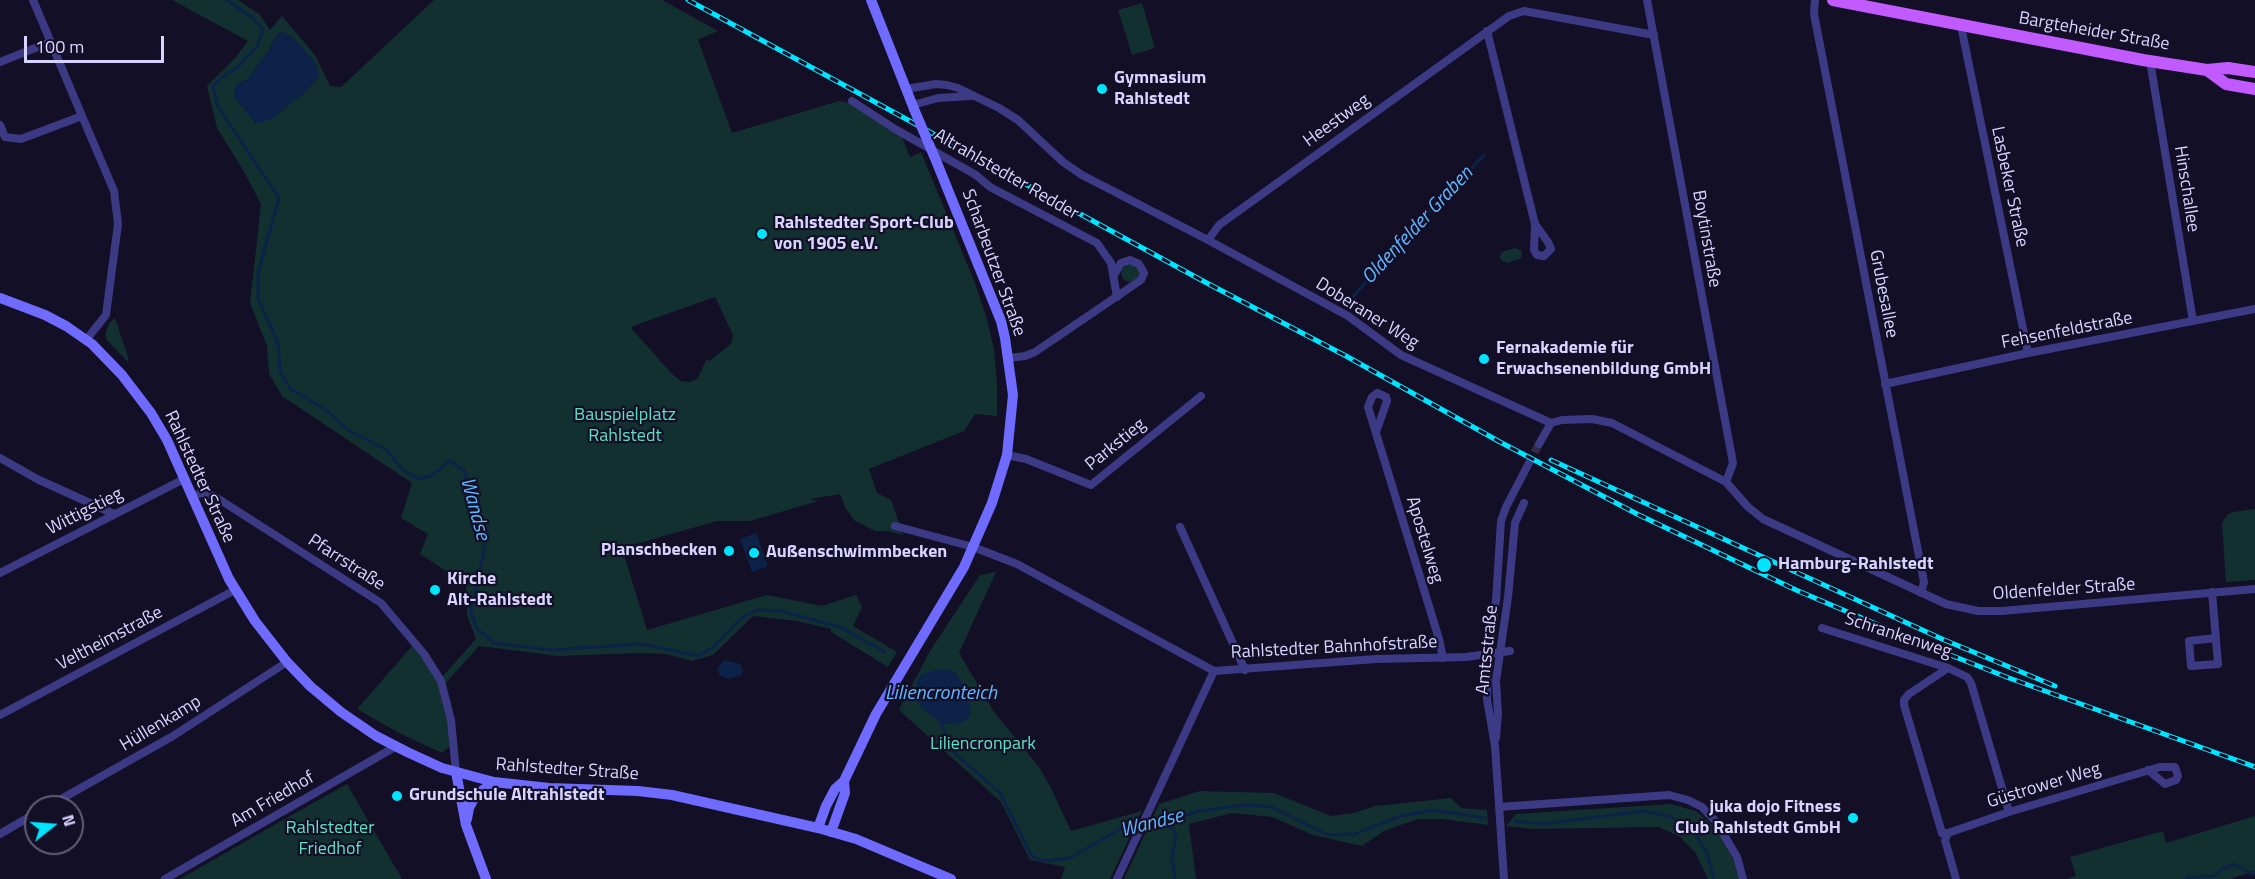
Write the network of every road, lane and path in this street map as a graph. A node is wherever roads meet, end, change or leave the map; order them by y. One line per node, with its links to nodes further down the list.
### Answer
1 (33, 0): 10 (street)
2 (870, 0): 15 (main road, Scharbeutzer Straße)
3 (1647, 0): 9 (street, Boytinstraße)
4 (1815, 0): 32 (street, Grubesallee)
5 (1833, 0): 6 (main road, Bargteheider Straße)
6 (1864, 3): 7 (main road, Bargteheider Straße)
7 (1960, 26): 11 (main road, Bargteheider Straße); 30 (street, Lasbeker Straße)
8 (1487, 31): 9 (street, Heestweg); 22 (street); 23 (street, Heestweg)
9 (1653, 35): 41 (street, Boytinstraße)
10 (50, 42): 12 (street); 20 (street)
11 (2150, 61): 13 (main road, Bargteheider Straße); 28 (street, Hinschallee)
12 (0, 62)
13 (2207, 70): 14 (main road, Bargteheider Straße); 16 (main road, Bargteheider Straße)
14 (2255, 72)
15 (906, 89): 17 (street, Doberaner Weg); 19 (main road, Scharbeutzer Straße)
16 (2255, 89)
17 (973, 96): 19 (street, Doberaner Weg); 23 (street, Doberaner Weg)
18 (852, 101): 24 (street, Altrahlstedter Redder)
19 (914, 107): 31 (main road, Scharbeutzer Straße, bridge)
20 (82, 116): 21 (street); 29 (street)
21 (0, 125)
22 (1535, 224)
23 (1209, 240): 34 (street, Doberaner Weg)
24 (1114, 275): 25 (street, Altrahlstedter Redder); 25 (street)
25 (1117, 297): 31 (street)
26 (0, 298): 29 (main road, Rahlstedter Straße)
27 (2255, 309): 28 (street, Fehsenfeldstraße)
28 (2193, 321): 30 (street, Fehsenfeldstraße)
29 (86, 340): 40 (main road, Rahlstedter Straße)
30 (2028, 353): 32 (street, Fehsenfeldstraße)
31 (1009, 358): 37 (main road, Scharbeutzer Straße)
32 (1885, 384): 53 (street, Grubesallee)
33 (1201, 396): 37 (street, Parkstieg)
34 (1551, 423): 36 (street); 41 (street)
35 (1376, 432): 59 (street, Apostelweg)
36 (1539, 444)
37 (1007, 455): 47 (main road, Scharbeutzer Straße)
38 (0, 458): 44 (street)
39 (1529, 463): 49 (street, Amtsstraße)
40 (184, 478): 42 (main road, Rahlstedter Straße); 44 (street, Wittigstieg)
41 (1726, 482): 53 (street)
42 (192, 496): 51 (main road, Rahlstedter Straße); 68 (street, Pfarrstraße)
43 (1524, 503): 49 (street)
44 (114, 514): 48 (street, Wittigstieg)
45 (895, 526): 47 (street, Rahlstedter Bahnhofstraße)
46 (1179, 526): 62 (street)
47 (974, 547): 63 (street, Rahlstedter Bahnhofstraße); 69 (main road)
48 (0, 573)
49 (1502, 589): 57 (street, Amtsstraße); 58 (street, Amtsstraße)
50 (2255, 589): 52 (street, Oldenfelder Straße)
51 (235, 590): 60 (main road, Rahlstedter Straße); 64 (street, Veltheimstraße)
52 (2212, 592): 53 (street, Oldenfelder Straße); 55 (street)
53 (1921, 593)
54 (1821, 628): 61 (street, Schrankenweg)
55 (2216, 638): 55 (street)
56 (1510, 651): 57 (street, Rahlstedter Bahnhofstraße)
57 (1500, 653): 58 (street, Rahlstedter Bahnhofstraße); 65 (street, Amtsstraße)
58 (1488, 654): 59 (street, Rahlstedter Bahnhofstraße); 65 (street, Amtsstraße)
59 (1443, 658): 62 (street, Rahlstedter Bahnhofstraße)
60 (287, 662): 66 (main road, Rahlstedter Straße); 71 (street, Hüllenkamp)
61 (1948, 668): 73 (street, Schrankenweg); 78 (street)
62 (1245, 670): 63 (street, Rahlstedter Bahnhofstraße)
63 (1214, 671): 83 (street)
64 (0, 715)
65 (1495, 746): 72 (street, Amtsstraße)
66 (395, 747): 68 (main road, Rahlstedter Straße); 80 (street, Am Friedhof)
67 (2148, 770): 73 (street, Güstrower Weg)
68 (456, 772): 70 (main road, Rahlstedter Straße); 76 (main road)
69 (844, 781): 75 (main road); 77 (main road)
70 (494, 782): 75 (main road, Rahlstedter Straße); 76 (main road)
71 (68, 795)
72 (1498, 807): 84 (street, Amtsstraße); 85 (street)
73 (2009, 812): 78 (street, Güstrower Weg)
74 (24, 820): 79 (street)
75 (818, 828): 77 (main road, Rahlstedter Straße)
76 (468, 831): 81 (main road)
77 (831, 831): 82 (main road, Rahlstedter Straße)
78 (1948, 833): 86 (street)
79 (0, 834)
80 (165, 879)
81 (486, 879)
82 (951, 879)
83 (1117, 879)
84 (1504, 879)
85 (1743, 879)
86 (1956, 879)

